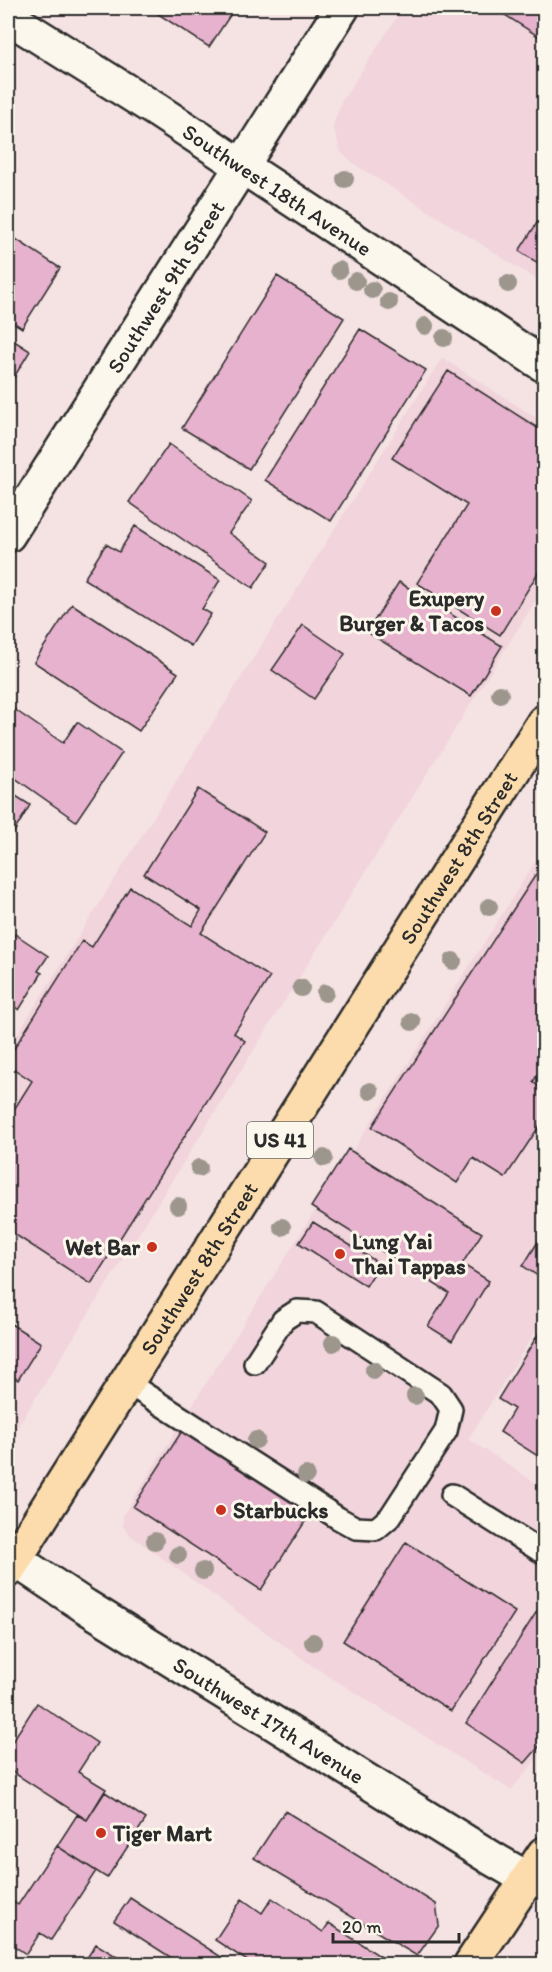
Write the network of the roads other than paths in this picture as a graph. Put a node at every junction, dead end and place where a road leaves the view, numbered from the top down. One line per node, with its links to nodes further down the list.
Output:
1 (342, 8): 3 (street, Southwest 9th Street)
2 (8, 17): 3 (street, Southwest 18th Avenue)
3 (240, 167): 4 (street, Southwest 18th Avenue); 5 (street, Southwest 9th Street)
4 (544, 365)
5 (8, 535)
6 (541, 736): 8 (main road, Southwest 8th Street / US 41)
7 (255, 1363): 8 (lane)
8 (126, 1382): 11 (main road, Southwest 8th Street / US 41)
9 (452, 1495): 10 (lane)
10 (544, 1553)
11 (9, 1559): 12 (street, Southwest 17th Avenue)
12 (538, 1871): 13 (street, Southwest 17th Avenue); 14 (main road)
13 (544, 1905)
14 (471, 1965)

